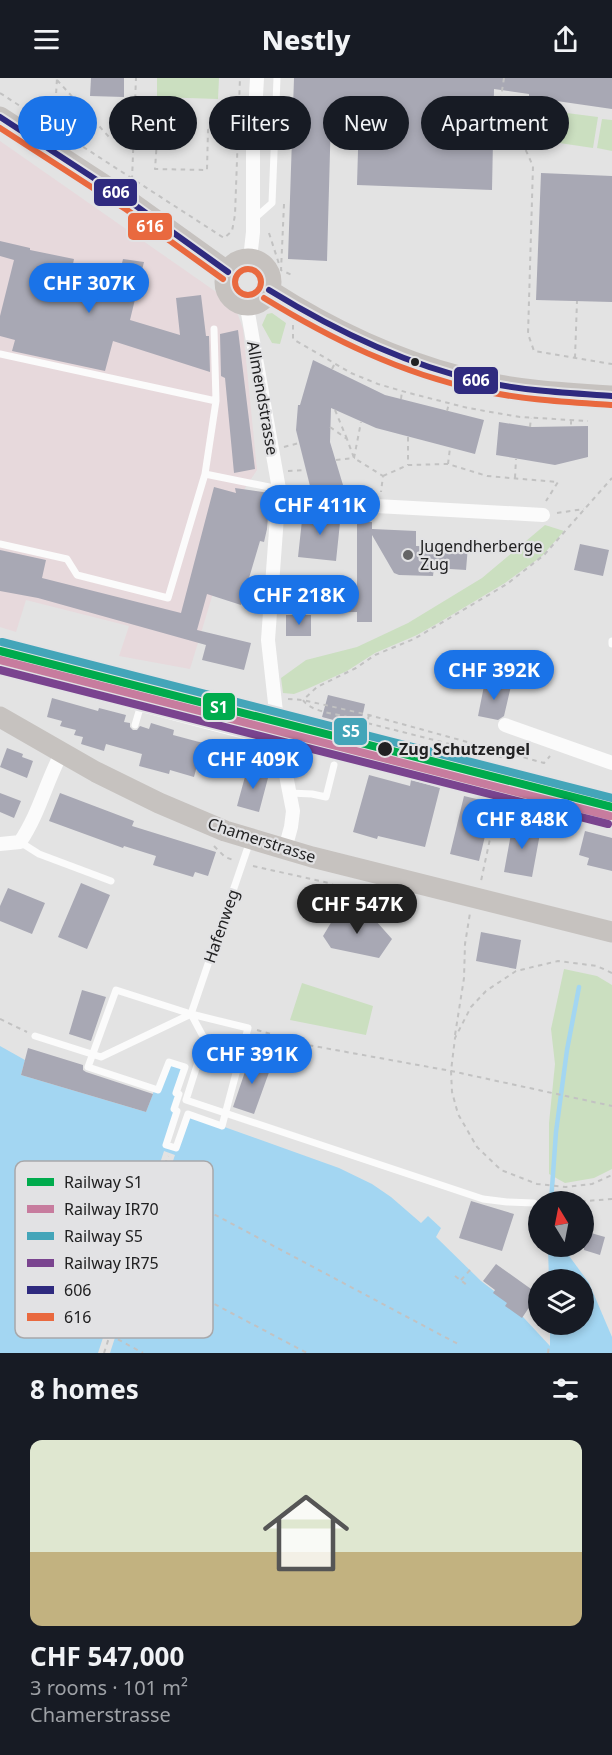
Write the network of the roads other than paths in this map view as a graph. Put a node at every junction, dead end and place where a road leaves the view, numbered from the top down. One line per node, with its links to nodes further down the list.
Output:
1 (257, 78): 4 (street)
2 (277, 78): 4 (lane)
3 (0, 117): 6 (main road)
4 (253, 219): 5 (street)
5 (250, 259): 6 (main road); 7 (main road)
6 (228, 272): 8 (main road)
7 (269, 290): 8 (main road); 11 (main road)
8 (248, 305): 14 (street, Allmendstrasse)
9 (214, 329): 12 (lane)
10 (0, 354): 12 (lane)
11 (612, 396)
12 (216, 401): 13 (lane)
13 (205, 474): 14 (lane); 16 (lane)
14 (279, 489): 15 (street); 22 (street, Allmendstrasse)
15 (540, 515)
16 (0, 544)
17 (49, 684): 18 (lane)
18 (140, 708): 20 (lane); 22 (lane)
19 (0, 717): 23 (main road, Chamerstrasse)
20 (135, 725)
21 (505, 725): 24 (street)
22 (279, 739): 26 (street, Allmendstrasse)
23 (62, 752): 27 (main road, Chamerstrasse); 28 (street)
24 (612, 763)
25 (334, 765): 26 (lane)
26 (290, 793): 30 (street, Allmendstrasse)
27 (251, 839): 30 (main road, Chamerstrasse); 33 (lane, Hafenweg)
28 (20, 842): 29 (street); 31 (lane)
29 (0, 844)
30 (285, 849): 32 (main road, Chamerstrasse)
31 (111, 881)
32 (612, 932)
33 (191, 1014): 35 (lane); 35 (lane); 36 (lane); 36 (lane)
34 (35, 1036): 35 (lane)
35 (93, 1054): 36 (lane)
36 (226, 1114): 37 (lane)
37 (528, 1203)

